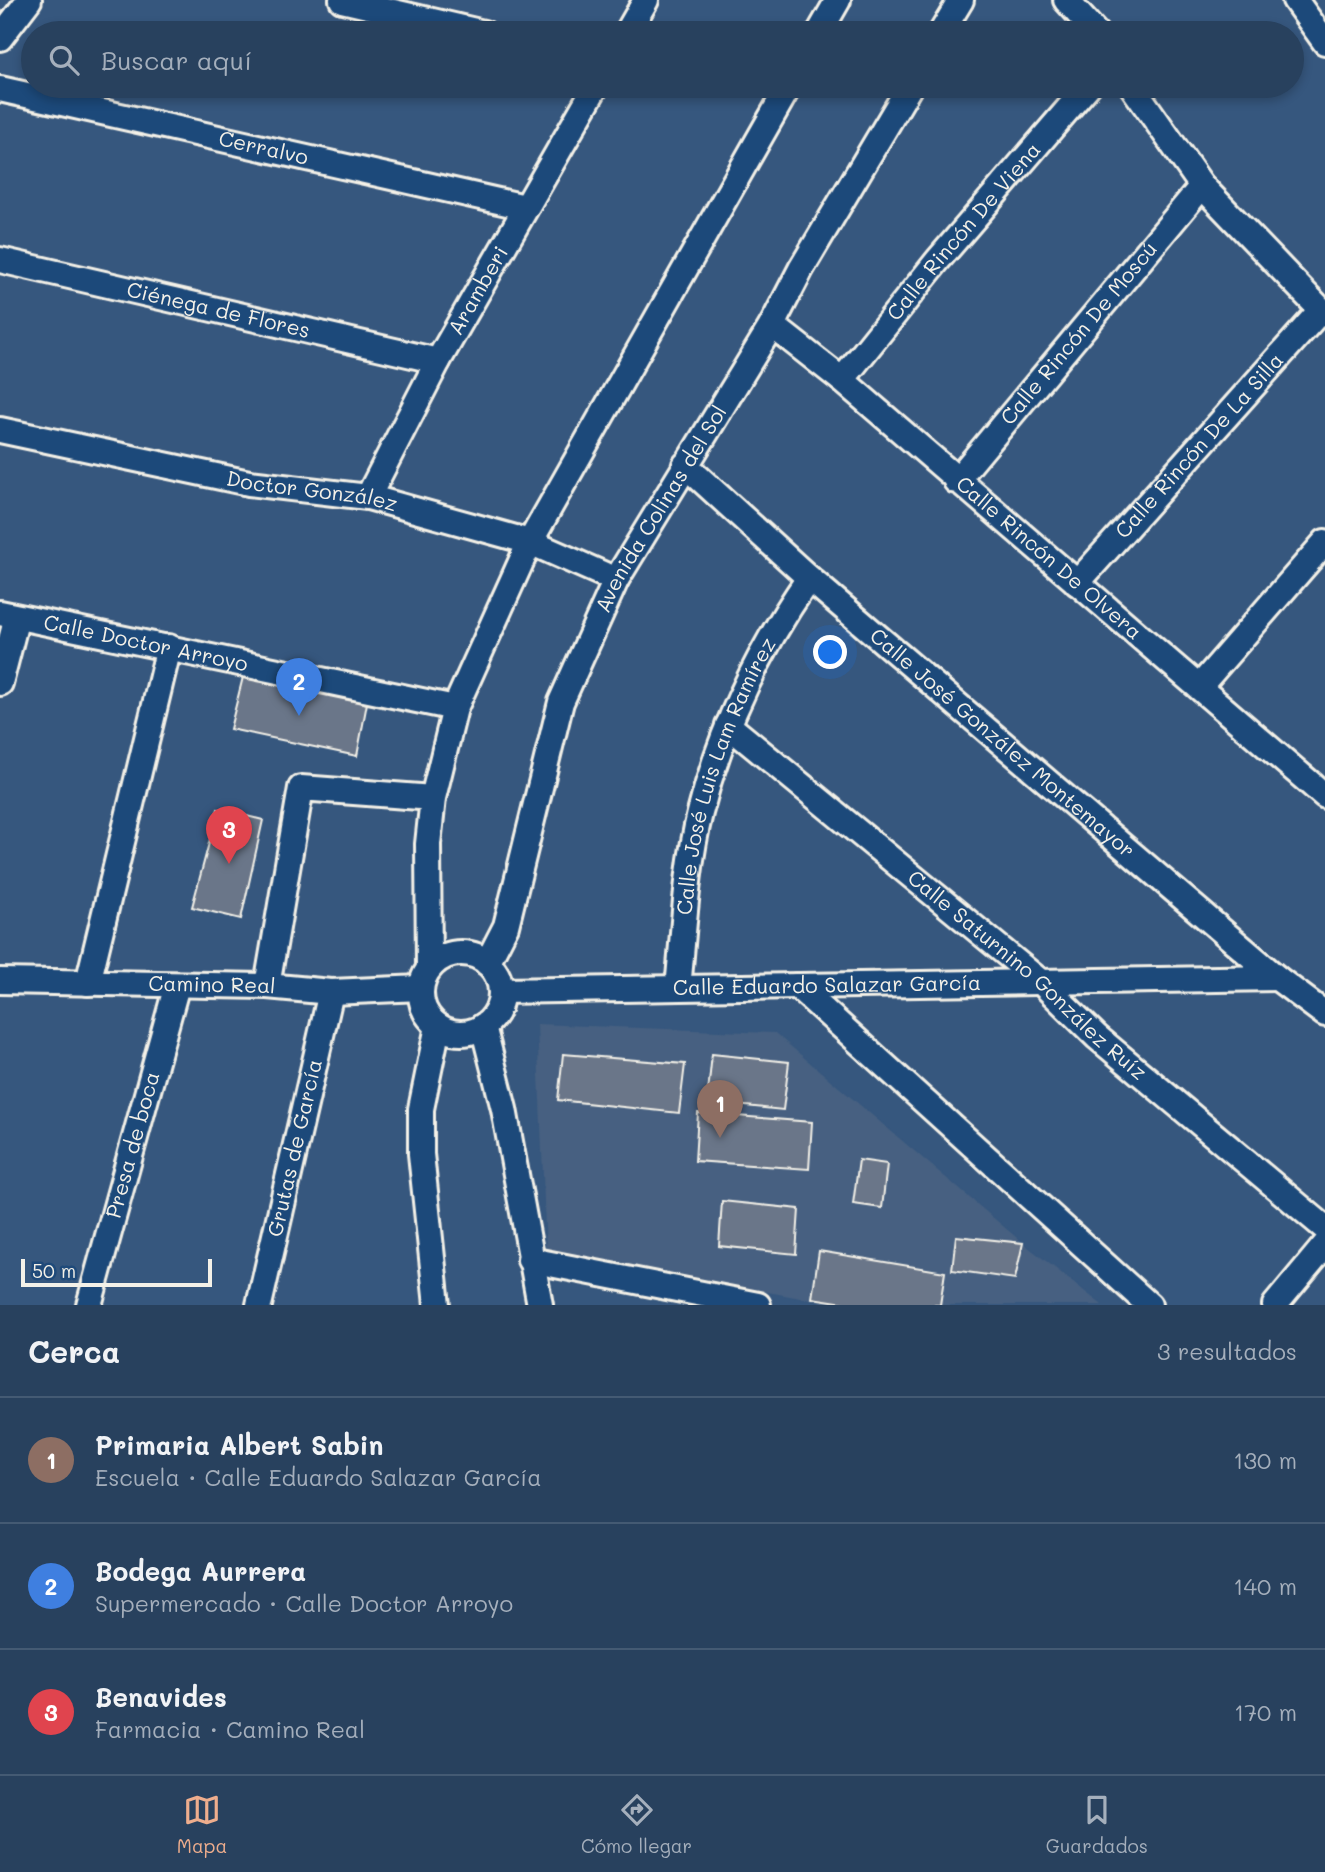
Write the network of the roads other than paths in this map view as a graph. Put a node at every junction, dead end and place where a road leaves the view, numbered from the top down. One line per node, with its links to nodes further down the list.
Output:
1 (29, 0): 13 (street)
2 (341, 0): 8 (street)
3 (646, 0): 9 (street)
4 (838, 0): 10 (street)
5 (961, 0): 11 (street)
6 (1294, 0): 14 (street)
7 (1075, 1): 12 (street)
8 (432, 21)
9 (634, 21)
10 (826, 21)
11 (948, 21)
12 (1088, 21)
13 (0, 38)
14 (1325, 42)
15 (0, 89): 16 (street, Cerralvo)
16 (21, 94)
17 (40, 98): 24 (street, Cerralvo)
18 (589, 98): 24 (street, Aramberi)
19 (782, 98): 34 (street)
20 (903, 98): 27 (street, Avenida Colinas del Sol)
21 (1078, 98): 29 (street, Calle Rincón De Viena)
22 (1140, 98): 23 (street)
23 (1202, 186): 26 (street); 32 (street, Calle Rincón De Moscú)
24 (525, 207): 28 (street, Aramberi)
25 (0, 260): 28 (street, Ciénega de Flores)
26 (1323, 312): 38 (street, Calle Rincón De La Silla)
27 (772, 325): 29 (street, Calle Rincón De Olvera); 31 (street, Avenida Colinas del Sol)
28 (438, 360): 33 (street, Aramberi)
29 (842, 380): 32 (street, Calle Rincón De Olvera)
30 (0, 430): 33 (street, Doctor González)
31 (685, 465): 36 (street, Calle José González Montemayor); 37 (street, Avenida Colinas del Sol)
32 (956, 481): 38 (street, Calle Rincón De Olvera)
33 (368, 497): 34 (street, Doctor González)
34 (530, 542): 37 (street, Doctor González); 43 (street)
35 (1325, 542): 42 (street)
36 (809, 578): 44 (street, Calle José Luis Lam Ramírez); 49 (street, Calle José González Montemayor)
37 (616, 580): 47 (street, Avenida Colinas del Sol)
38 (1077, 583): 42 (street, Calle Rincón De Olvera)
39 (8, 615): 40 (street, Calle Doctor Arroyo); 41 (street)
40 (169, 647): 43 (street, Calle Doctor Arroyo); 50 (street)
41 (0, 683)
42 (1200, 686): 45 (street, Calle Rincón De Olvera)
43 (455, 708): 46 (street)
44 (727, 725): 51 (street, Calle Saturnino González Ruíz); 56 (street, Calle José Luis Lam Ramírez)
45 (1323, 791)
46 (433, 798): 48 (street); 54 (street)
47 (487, 963): 48 (street); 57 (street)
48 (425, 978): 58 (street, Camino Real); 60 (street)
49 (1277, 978): 51 (street, Calle Eduardo Salazar García); 59 (street, Calle José González Montemayor)
50 (88, 982): 52 (street, Camino Real); 53 (street, Camino Real)
51 (1042, 983): 55 (street, Calle Eduardo Salazar García); 62 (street, Calle Saturnino González Ruíz)
52 (1, 984)
53 (177, 985): 54 (street, Camino Real); 66 (street, Presa de boca)
54 (267, 986): 58 (street, Camino Real)
55 (797, 986): 56 (street, Calle Eduardo Salazar García); 71 (street)
56 (678, 988): 57 (street, Calle Eduardo Salazar García)
57 (501, 991): 61 (street)
58 (331, 992): 67 (street, Grutas de García)
59 (1325, 1014)
60 (438, 1026): 61 (street); 68 (street)
61 (483, 1026): 64 (street)
62 (1325, 1228)
63 (1325, 1245): 72 (street)
64 (530, 1260): 65 (street); 69 (street)
65 (696, 1300): 70 (street)
66 (89, 1305)
67 (259, 1305)
68 (437, 1305)
69 (540, 1305)
70 (758, 1305)
71 (1149, 1305)
72 (1275, 1305)

